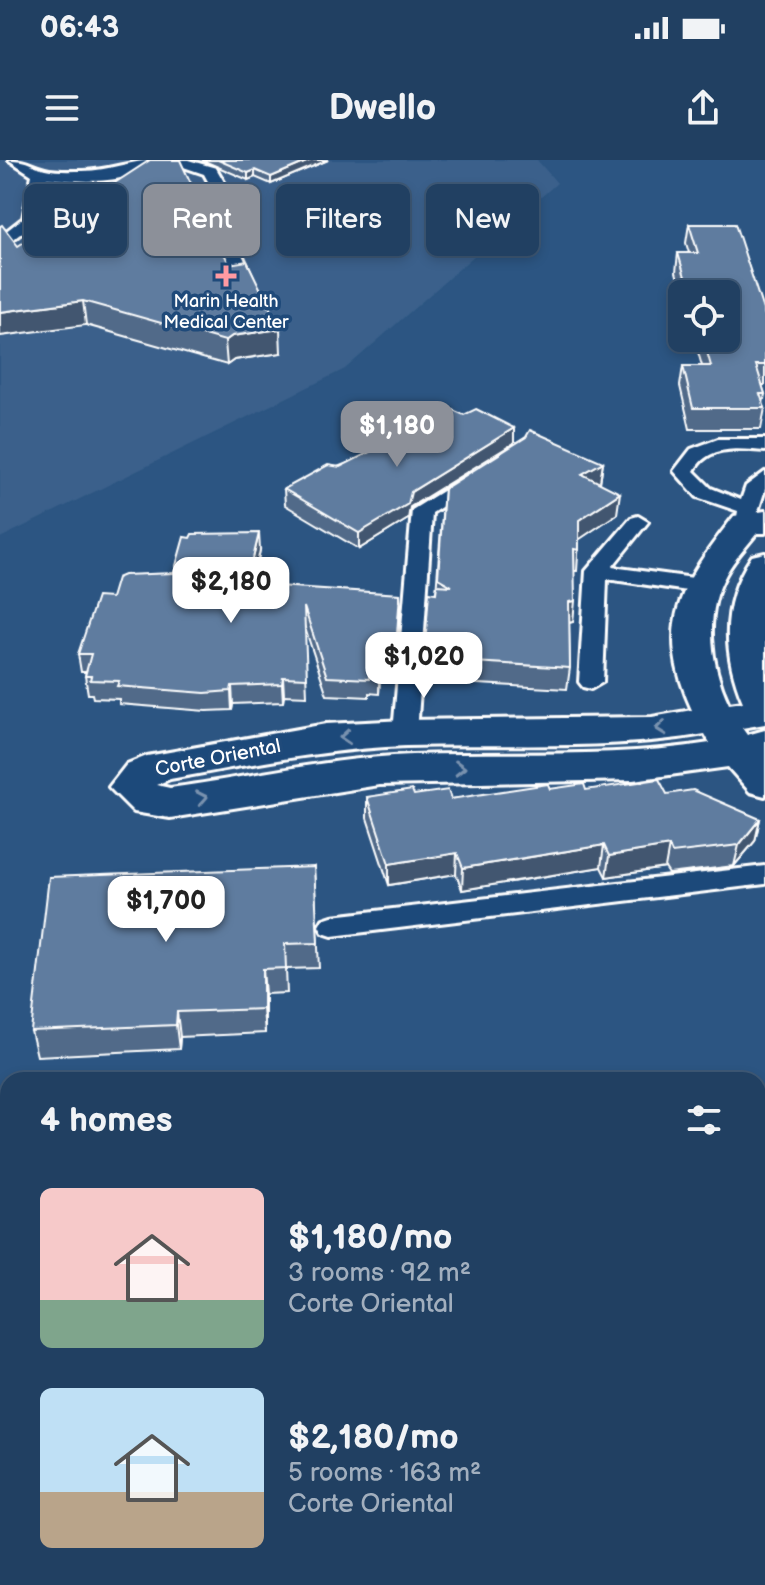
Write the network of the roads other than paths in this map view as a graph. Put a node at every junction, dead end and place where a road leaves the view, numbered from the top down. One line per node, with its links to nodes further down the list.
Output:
1 (17, 160): 4 (lane)
2 (149, 160): 4 (lane)
3 (171, 160): 6 (lane)
4 (40, 173): 5 (lane)
5 (0, 244)
6 (243, 277)
7 (765, 445): 10 (lane)
8 (489, 468): 17 (lane)
9 (765, 478): 10 (lane)
10 (754, 518): 14 (street)
11 (638, 522): 13 (lane)
12 (765, 564): 16 (street)
13 (597, 571): 14 (lane); 15 (lane)
14 (701, 586): 18 (street)
15 (591, 682)
16 (765, 708): 18 (street, Corte Oriental)
17 (405, 733): 18 (street, Corte Oriental, one-way to 17); 18 (street, Corte Oriental, one-way to 18)
18 (746, 750)
19 (765, 875): 20 (lane)
20 (332, 926)

